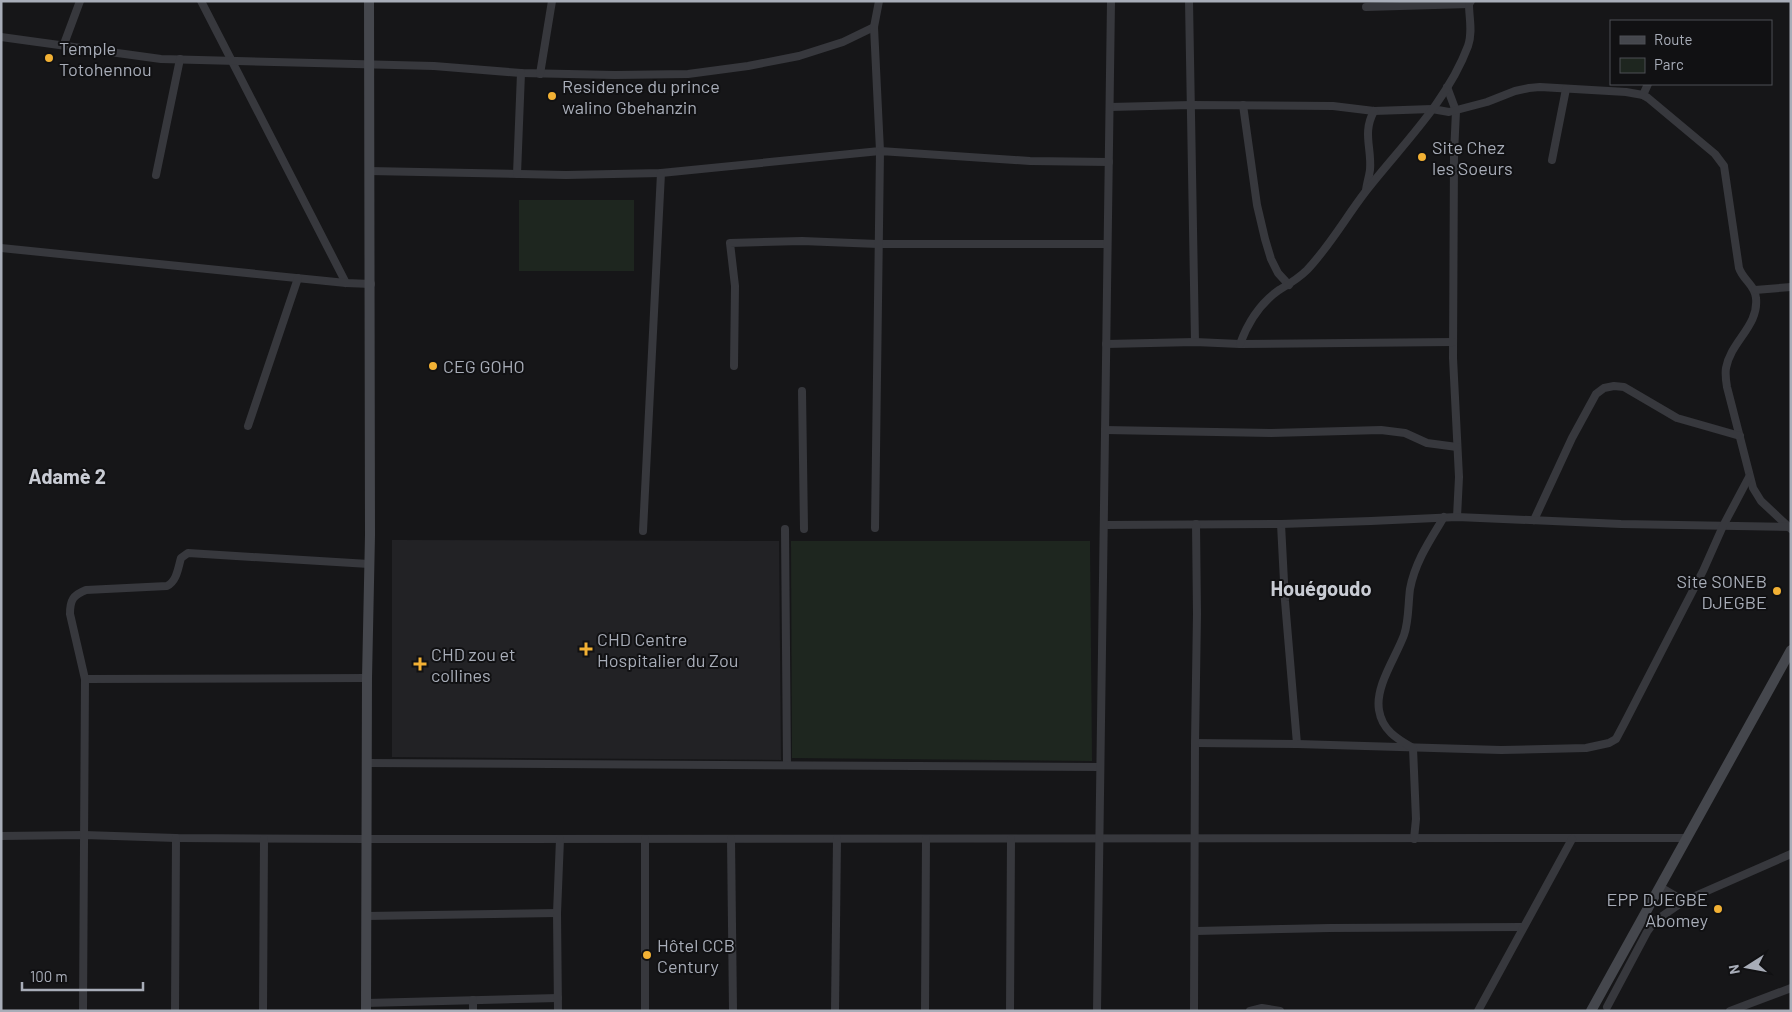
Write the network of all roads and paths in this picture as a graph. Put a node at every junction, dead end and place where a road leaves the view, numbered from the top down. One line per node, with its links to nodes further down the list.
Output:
1 (80, 1): 12 (street)
2 (201, 1): 14 (street)
3 (370, 1): 15 (street)
4 (552, 1): 17 (street)
5 (879, 1): 10 (street)
6 (1111, 1): 24 (street)
7 (1189, 1): 22 (street)
8 (1470, 3): 9 (street); 19 (street)
9 (1366, 7)
10 (874, 27): 17 (street); 28 (street)
11 (1, 37): 12 (street)
12 (64, 44): 13 (street)
13 (180, 59): 14 (street); 34 (street)
14 (232, 60): 15 (street); 40 (street)
15 (369, 65): 16 (street); 31 (street)
16 (521, 73): 17 (street); 33 (street)
17 (540, 74)
18 (1648, 85): 21 (street)
19 (1447, 86): 25 (street); 27 (street)
20 (1566, 89): 21 (street); 27 (street); 29 (street)
21 (1643, 95): 44 (street)
22 (1191, 105): 23 (street); 24 (street); 45 (street)
23 (1243, 105): 26 (street); 42 (street)
24 (1110, 107): 30 (street)
25 (1432, 109): 26 (street); 27 (street); 35 (street)
26 (1374, 111): 35 (street)
27 (1456, 111): 46 (street)
28 (880, 151): 30 (street); 32 (street); 36 (street)
29 (1552, 160)
30 (1109, 162): 37 (street)
31 (369, 170): 33 (street); 41 (street)
32 (660, 173): 33 (street); 67 (street)
33 (517, 174)
34 (156, 175)
35 (1366, 191): 42 (street)
36 (878, 244): 37 (street); 49 (street); 63 (street)
37 (1107, 244): 47 (street)
38 (1, 248): 39 (street)
39 (298, 278): 40 (street); 51 (street)
40 (346, 283): 41 (street)
41 (371, 284): 68 (street)
42 (1289, 285): 48 (street)
43 (1791, 287): 44 (street)
44 (1755, 290): 53 (street)
45 (1195, 342): 47 (street); 48 (street)
46 (1453, 342): 48 (street); 54 (street)
47 (1106, 344): 52 (street)
48 (1240, 344)
49 (734, 366)
50 (802, 391): 66 (street)
51 (248, 426)
52 (1105, 430): 54 (street); 61 (street)
53 (1740, 436): 55 (street); 58 (street)
54 (1458, 447): 56 (street)
55 (1749, 477): 62 (street); 64 (street)
56 (1457, 516): 57 (street); 58 (street)
57 (1444, 517): 60 (street); 74 (street)
58 (1534, 520): 62 (street)
59 (1196, 524): 60 (street); 61 (street); 72 (street)
60 (1281, 524): 73 (street)
61 (1104, 525): 77 (street)
62 (1723, 526): 64 (street); 74 (street)
63 (875, 528)
64 (1790, 528)
65 (785, 529): 76 (street)
66 (804, 529)
67 (643, 531)
68 (370, 564): 70 (street); 71 (street)
69 (1791, 650): 81 (street)
70 (367, 678): 71 (street); 75 (street)
71 (85, 679): 78 (street)
72 (1195, 743): 73 (street); 91 (street)
73 (1297, 744): 74 (street)
74 (1413, 748): 92 (street)
75 (367, 764): 76 (street); 83 (street)
76 (787, 765): 77 (street)
77 (1100, 767): 90 (street)
78 (84, 835): 79 (street); 80 (street); 107 (street)
79 (1, 836)
80 (176, 838): 82 (street); 108 (street)
81 (1687, 838): 93 (street); 95 (street)
82 (264, 839): 83 (street); 109 (street)
83 (366, 839): 84 (street); 98 (street)
84 (560, 839): 85 (street); 97 (street)
85 (645, 839): 86 (street); 112 (street)
86 (730, 839): 87 (street); 113 (street)
87 (837, 839): 88 (street); 114 (street)
88 (926, 839): 89 (street); 115 (street)
89 (1011, 839): 90 (street); 116 (street)
90 (1099, 839): 91 (street); 117 (street)
91 (1195, 839): 92 (street); 100 (street)
92 (1414, 839): 93 (street)
93 (1572, 839): 99 (street)
94 (1791, 854): 96 (street)
95 (1660, 886): 96 (street); 104 (street)
96 (1684, 901): 106 (street)
97 (557, 913): 98 (street); 102 (street)
98 (366, 916): 105 (street)
99 (1522, 927): 100 (street); 121 (street)
100 (1196, 931): 118 (street)
101 (1791, 988): 123 (street)
102 (558, 998): 103 (street); 111 (street)
103 (473, 1000): 105 (street); 110 (street)
104 (1596, 1000): 106 (street); 122 (street)
105 (366, 1007)
106 (1611, 1009)
107 (83, 1011)
108 (175, 1011)
109 (263, 1011)
110 (473, 1011)
111 (558, 1011)
112 (645, 1011)
113 (733, 1011)
114 (836, 1011)
115 (925, 1011)
116 (1010, 1011)
117 (1097, 1011)
118 (1194, 1011)
119 (1250, 1011): 120 (street)
120 (1280, 1011)
121 (1478, 1011)
122 (1591, 1011)
123 (1730, 1011)

